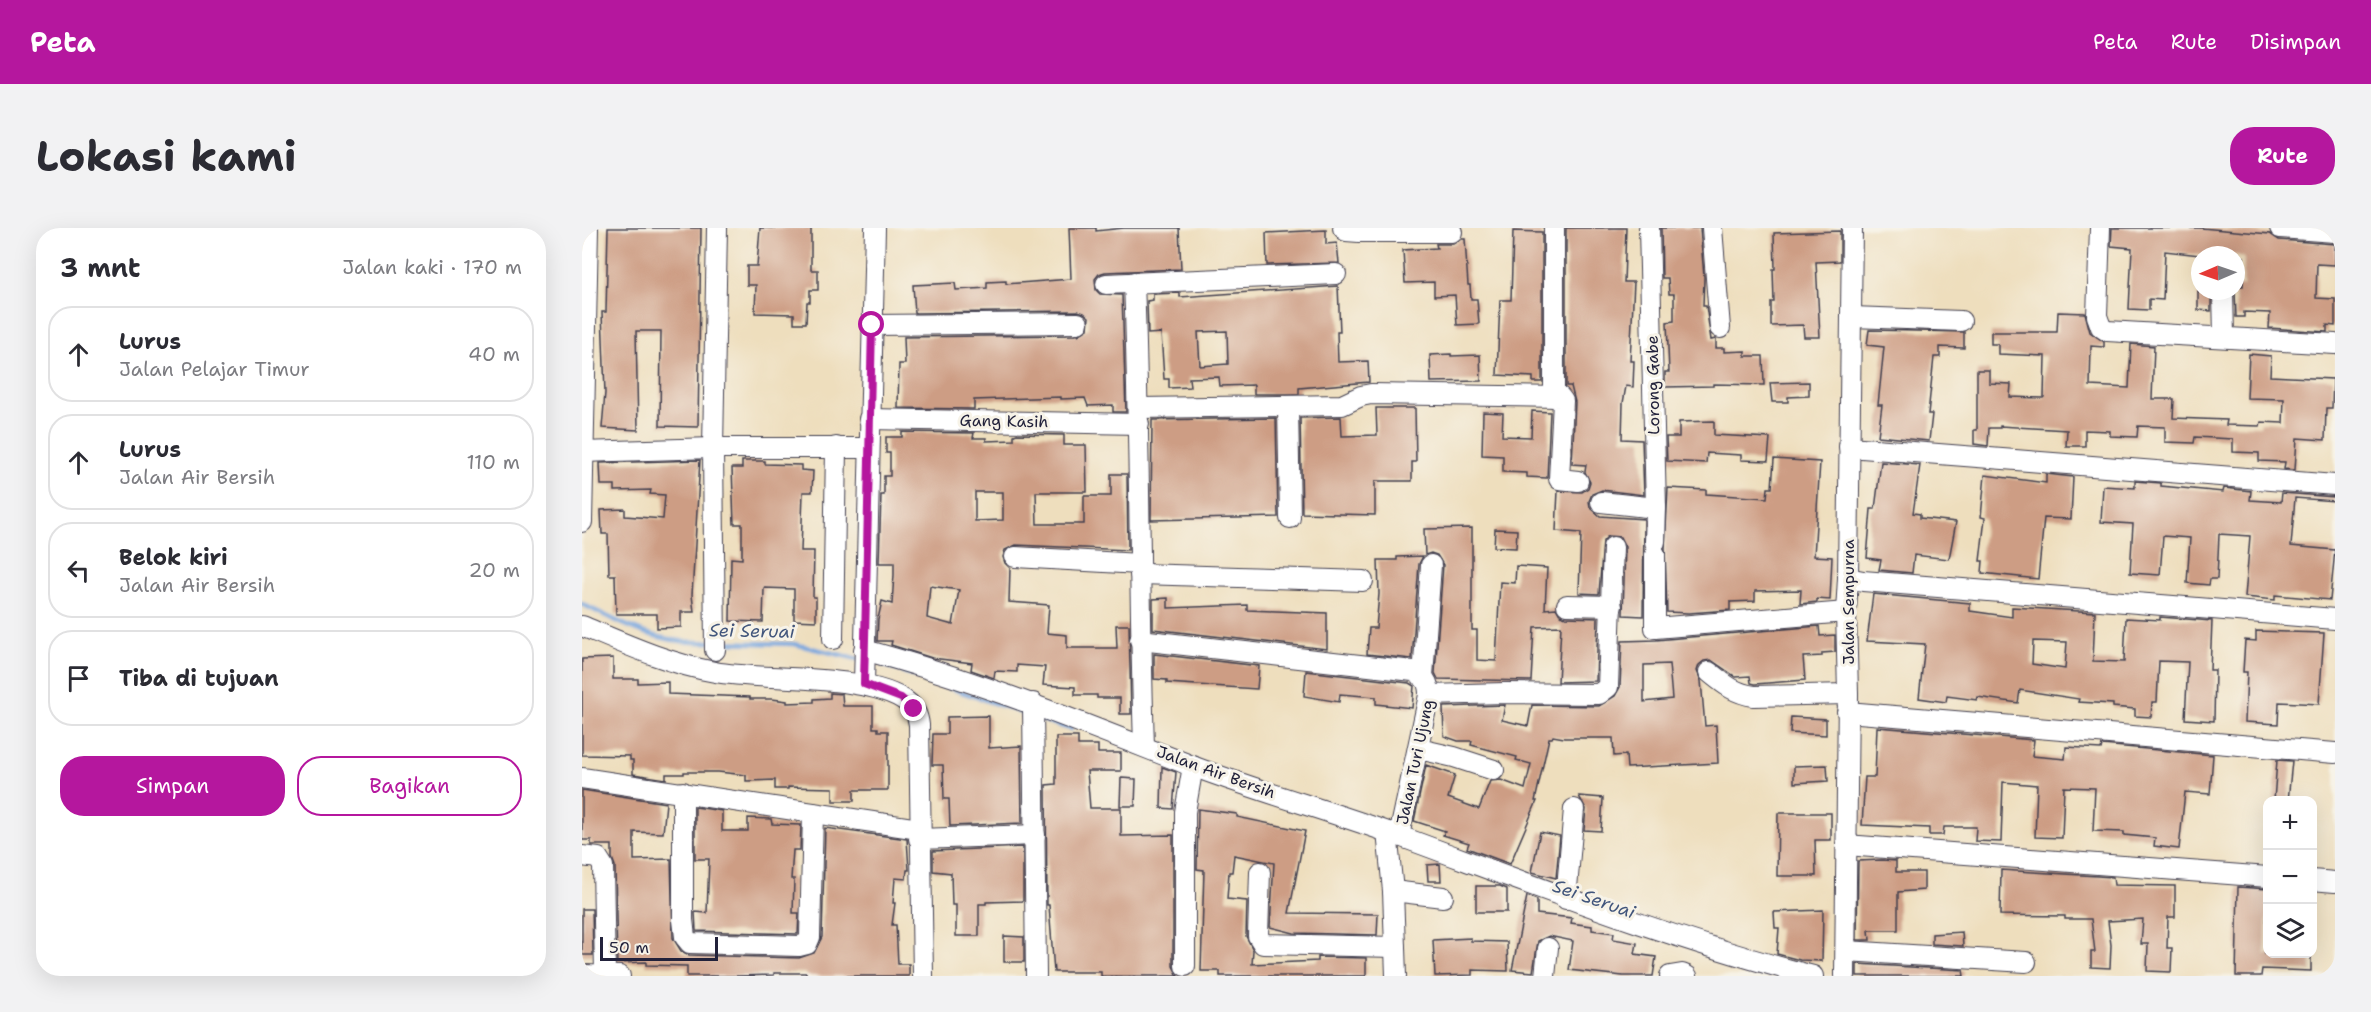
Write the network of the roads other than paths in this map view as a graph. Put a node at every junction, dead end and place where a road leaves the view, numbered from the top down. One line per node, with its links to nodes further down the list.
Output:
1 (588, 228): 32 (street)
2 (717, 228): 30 (street)
3 (875, 228): 20 (street)
4 (1343, 228): 11 (street)
5 (1554, 228): 24 (street)
6 (1649, 228): 36 (street, Lorong Gabe)
7 (1712, 228): 21 (street)
8 (1852, 228): 17 (street, Jalan Sempurna)
9 (2100, 228): 22 (street)
10 (2280, 228): 12 (street)
11 (1452, 232)
12 (2335, 232)
13 (1336, 274): 14 (street)
14 (1134, 282): 15 (street); 26 (street)
15 (1106, 284)
16 (2223, 300): 22 (street)
17 (1852, 317): 18 (street); 29 (street, Jalan Sempurna)
18 (1960, 321)
19 (1078, 322): 20 (street)
20 (872, 325): 27 (street)
21 (1720, 328)
22 (2224, 337): 23 (street)
23 (2335, 344)
24 (1554, 397): 25 (street, Gang Kasih); 33 (street)
25 (1288, 406): 26 (street, Gang Kasih); 37 (street)
26 (1139, 416): 27 (street, Gang Kasih); 42 (street)
27 (869, 419): 31 (street)
28 (836, 447): 30 (street); 31 (street); 50 (street)
29 (1849, 447): 34 (street); 43 (street, Jalan Sempurna)
30 (714, 448): 32 (street); 52 (street)
31 (869, 448): 53 (street)
32 (583, 452): 38 (street)
33 (1578, 481)
34 (2335, 485)
35 (1601, 502): 36 (street)
36 (1656, 508): 47 (street, Lorong Gabe)
37 (1290, 518)
38 (582, 522)
39 (1613, 547): 46 (street)
40 (1015, 557): 42 (street)
41 (1431, 565): 55 (street, Jalan Turi Ujung)
42 (1140, 569): 44 (street); 51 (street)
43 (1848, 578): 47 (street, Jalan Sempurna); 48 (street)
44 (1363, 581)
45 (1567, 605): 46 (street)
46 (1612, 606): 55 (street)
47 (1846, 612): 57 (street, Jalan Sempurna)
48 (2335, 619)
49 (582, 626): 53 (street)
50 (833, 639)
51 (1140, 640): 55 (street); 58 (street)
52 (715, 644)
53 (864, 664): 56 (street, Jalan Air Bersih); 67 (street)
54 (1709, 672): 57 (street)
55 (1427, 687): 59 (street, Jalan Turi Ujung)
56 (1033, 703): 58 (street, Jalan Air Bersih); 69 (street)
57 (1847, 703): 60 (street); 70 (street, Jalan Sempurna)
58 (1144, 746): 62 (street, Jalan Air Bersih)
59 (1419, 749): 61 (street); 68 (street, Jalan Turi Ujung)
60 (2335, 753)
61 (1494, 770)
62 (1191, 771): 68 (street, Jalan Air Bersih); 83 (street)
63 (582, 778): 64 (street)
64 (683, 792): 66 (street); 66 (street)
65 (1574, 809): 78 (street)
66 (813, 813): 67 (street)
67 (919, 834): 69 (street); 87 (street)
68 (1393, 834): 76 (street, Jalan Turi Ujung); 78 (street, Jalan Air Bersih)
69 (1035, 835): 88 (street)
70 (1846, 845): 73 (street); 81 (street, Jalan Sempurna)
71 (582, 856): 85 (street)
72 (1260, 872): 79 (street)
73 (2263, 877)
74 (2317, 880): 75 (street)
75 (2335, 882)
76 (1393, 891): 77 (street); 79 (street, Jalan Turi Ujung)
77 (1443, 897)
78 (1566, 899): 93 (street, Jalan Air Bersih)
79 (1395, 947): 89 (street, Jalan Turi Ujung)
80 (1548, 948): 90 (street)
81 (1846, 951): 82 (street); 94 (street, Jalan Sempurna)
82 (2026, 962)
83 (1185, 966)
84 (582, 975): 85 (street)
85 (605, 975): 86 (street)
86 (620, 976)
87 (923, 976)
88 (1036, 976)
89 (1396, 976)
90 (1545, 976)
91 (1670, 976): 92 (street)
92 (1687, 976)
93 (1813, 976)
94 (1845, 976)

